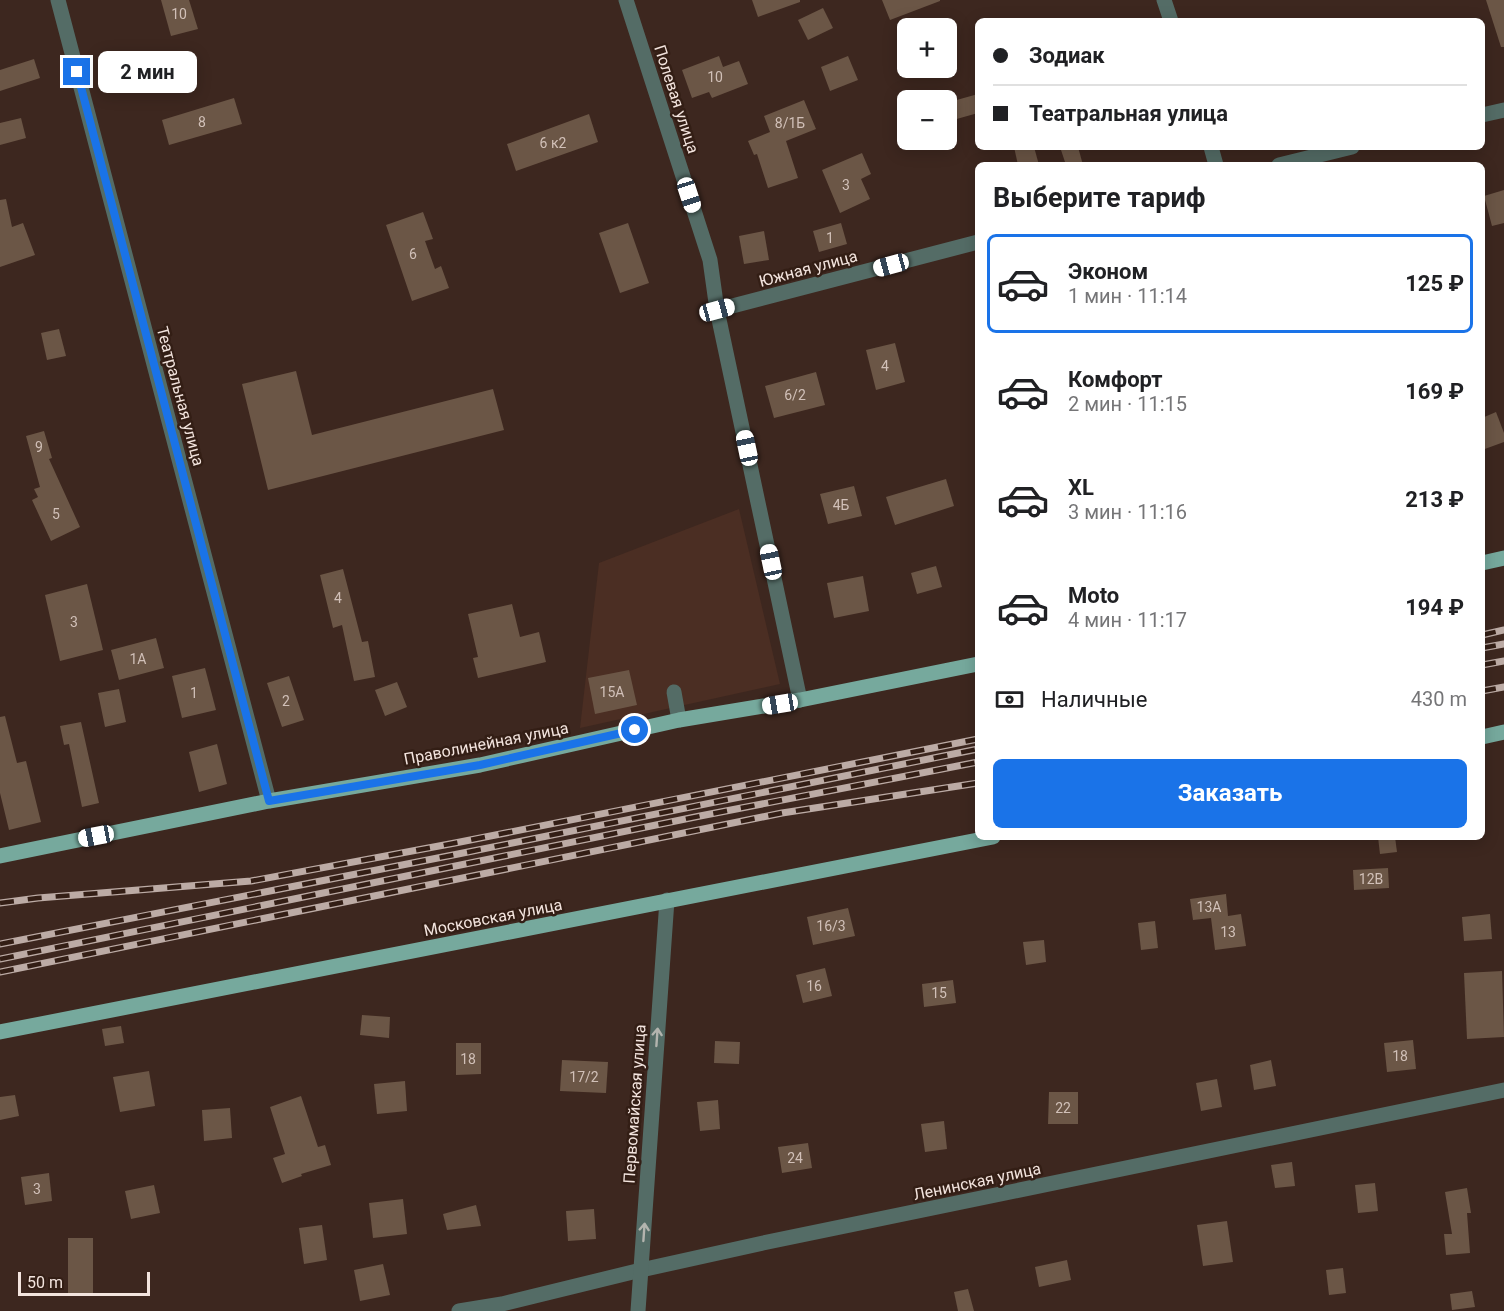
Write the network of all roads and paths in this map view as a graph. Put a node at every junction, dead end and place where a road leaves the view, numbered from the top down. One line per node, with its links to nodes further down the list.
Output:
1 (58, 0): 19 (street, Театральная улица)
2 (626, 0): 10 (street, Полевая улица)
3 (1164, 0): 4 (street)
4 (1169, 18)
5 (1504, 110): 6 (street)
6 (1485, 114)
7 (1340, 150): 8 (street)
8 (1291, 162)
9 (975, 243): 10 (street, Южная улица)
10 (717, 310): 15 (street, Полевая улица)
11 (1504, 558): 12 (main road)
12 (1485, 562)
13 (975, 665): 15 (main road, Праволинейная улица)
14 (674, 692): 16 (street)
15 (801, 700): 16 (main road, Праволинейная улица)
16 (679, 720): 19 (main road, Праволинейная улица)
17 (1504, 732): 18 (main road)
18 (1485, 735)
19 (269, 801): 21 (main road, Праволинейная улица)
20 (977, 840): 22 (main road, Московская улица)
21 (0, 856)
22 (667, 900): 23 (main road, Московская улица); 25 (street, Первомайская улица, one-way to 22)
23 (0, 1032)
24 (1504, 1090): 25 (street, Ленинская улица)
25 (641, 1270): 26 (street, Ленинская улица); 27 (street, Первомайская улица)
26 (459, 1311)
27 (638, 1311)

